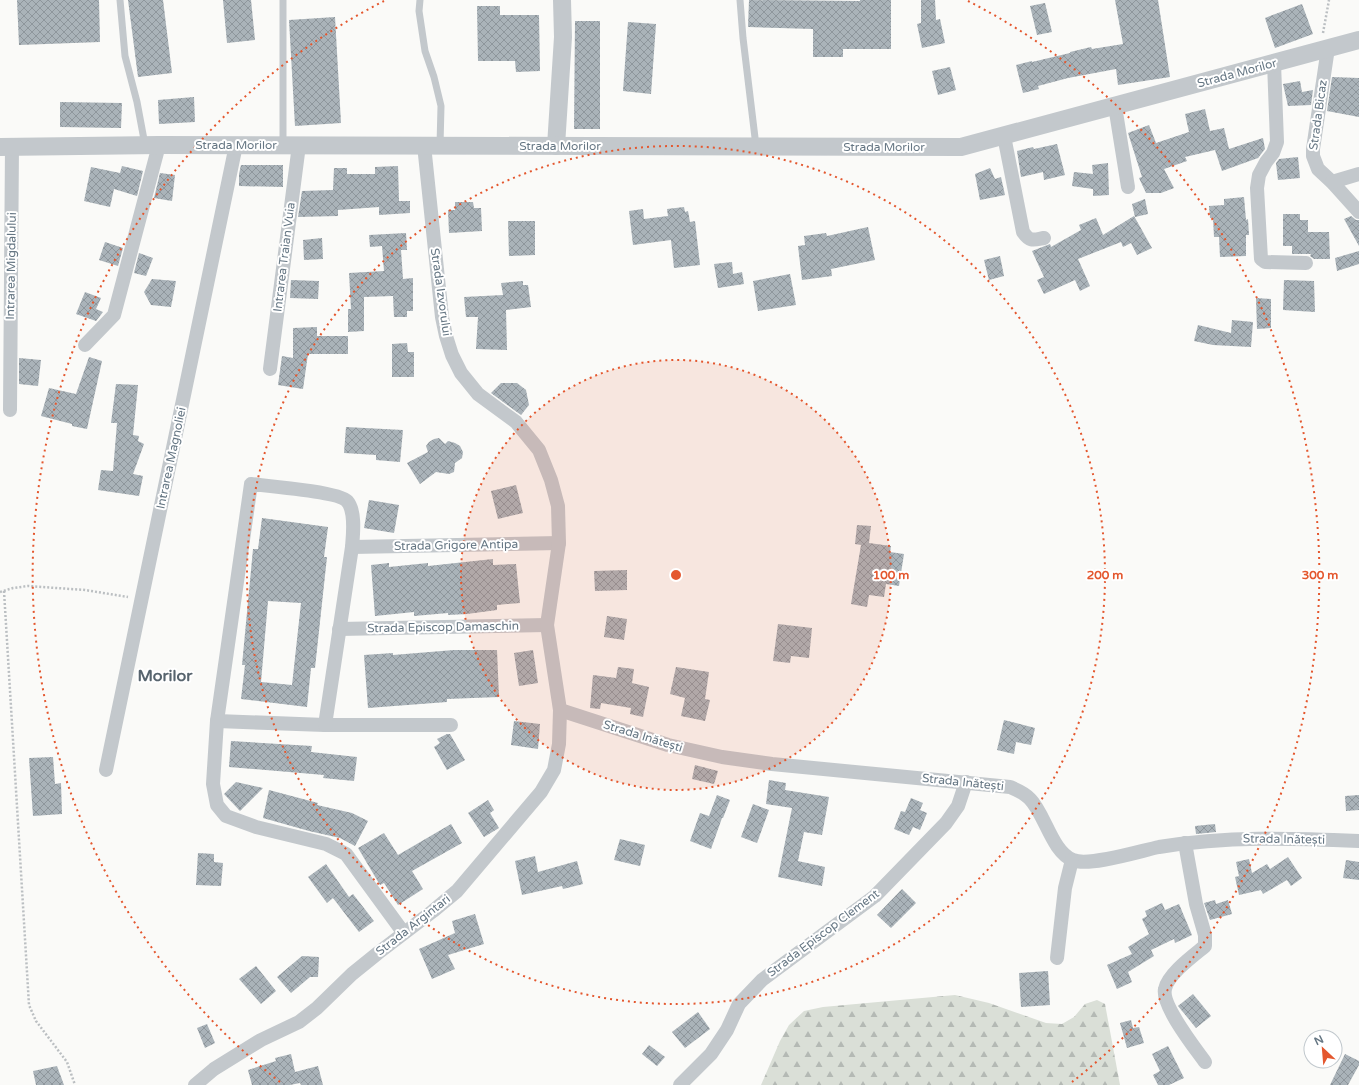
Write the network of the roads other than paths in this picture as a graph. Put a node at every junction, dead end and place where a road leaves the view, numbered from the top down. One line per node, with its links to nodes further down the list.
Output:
1 (120, 0): 11 (lane)
2 (283, 0): 13 (lane)
3 (420, 0): 14 (lane)
4 (562, 0): 16 (street)
5 (740, 0): 17 (lane)
6 (1359, 40): 7 (street, Strada Morilor)
7 (1324, 49): 8 (street, Strada Morilor); 19 (street, Strada Bicaz)
8 (1274, 63): 9 (street, Strada Morilor); 23 (street)
9 (1115, 106): 10 (street, Strada Morilor); 20 (street)
10 (1004, 136): 17 (street, Strada Morilor); 22 (street)
11 (152, 145): 12 (street, Strada Morilor); 15 (street, Strada Morilor); 24 (street)
12 (236, 145): 13 (street, Strada Morilor); 35 (street, Intrarea Magnoliei)
13 (291, 145): 14 (street, Strada Morilor); 25 (street, Intrarea Traian Vuia)
14 (432, 145): 16 (street, Strada Morilor); 27 (street, Strada Izvorului)
15 (6, 146): 26 (street, Intrarea Migdalului)
16 (556, 146): 17 (street, Strada Morilor)
17 (756, 146)
18 (1359, 174): 19 (street)
19 (1332, 182): 21 (street, Strada Bicaz)
20 (1128, 187)
21 (1359, 212)
22 (1044, 238)
23 (1306, 263)
24 (86, 345)
25 (270, 369)
26 (10, 410)
27 (559, 543): 28 (street, Strada Grigore Antipa); 29 (street, Strada Izvorului)
28 (352, 547): 30 (street); 32 (street)
29 (547, 625): 30 (street, Strada Episcop Damaschin); 31 (street, Strada Izvorului)
30 (339, 629): 33 (street)
31 (560, 710): 36 (street, Strada Inătești); 40 (street, Strada Argintari)
32 (216, 720): 33 (street); 40 (street)
33 (325, 725): 34 (street)
34 (451, 725)
35 (106, 770)
36 (966, 782): 39 (street, Strada Inătești); 44 (street, Strada Episcop Clement)
37 (1359, 841): 38 (street, Strada Inătești)
38 (1185, 843): 39 (street, Strada Inătești); 42 (street)
39 (1072, 860): 41 (street)
40 (403, 932): 43 (street, Strada Argintari)
41 (1057, 958)
42 (1205, 1062)
43 (195, 1085)
44 (680, 1085)

